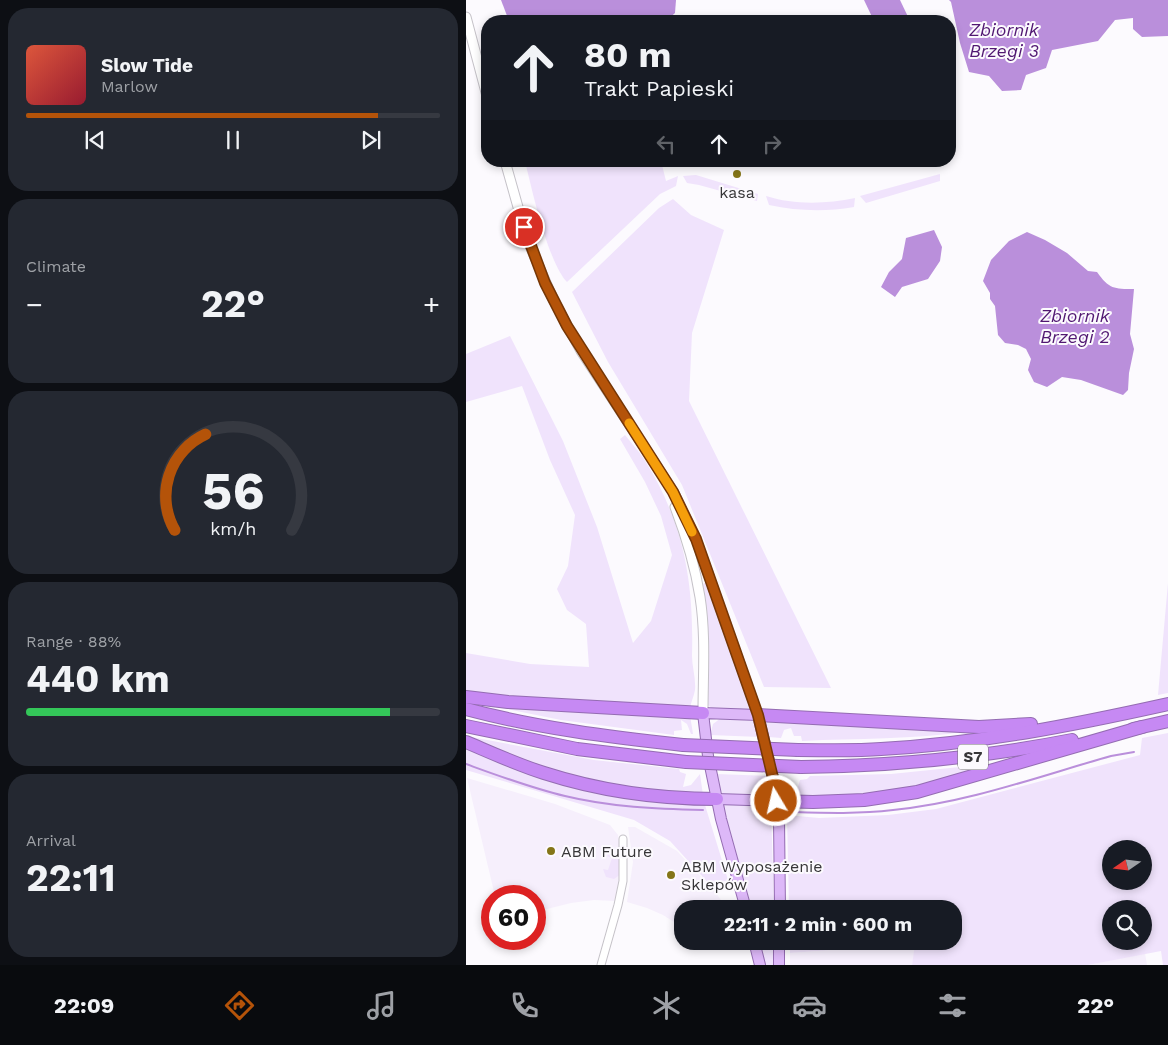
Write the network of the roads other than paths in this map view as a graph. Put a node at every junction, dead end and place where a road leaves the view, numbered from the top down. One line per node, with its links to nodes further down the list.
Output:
1 (466, 16): 2 (street)
2 (481, 73)
3 (507, 167): 4 (street)
4 (662, 477): 8 (street); 9 (street)
5 (466, 698): 8 (highway)
6 (1168, 704): 10 (highway, S7)
7 (466, 709): 10 (highway, S7, bridge)
8 (703, 713): 9 (main road); 15 (main road)
9 (758, 715): 10 (highway); 16 (main road)
10 (1098, 718)
11 (1168, 721): 13 (highway, S7)
12 (466, 726): 13 (highway, S7, bridge)
13 (1142, 727): 16 (highway)
14 (466, 742): 15 (highway)
15 (717, 799): 16 (main road); 18 (main road)
16 (776, 801): 19 (main road)
17 (623, 839): 22 (street)
18 (744, 900)
19 (780, 900)
20 (756, 950): 23 (main road)
21 (779, 950): 24 (main road)
22 (601, 965)
23 (760, 965)
24 (779, 965)

